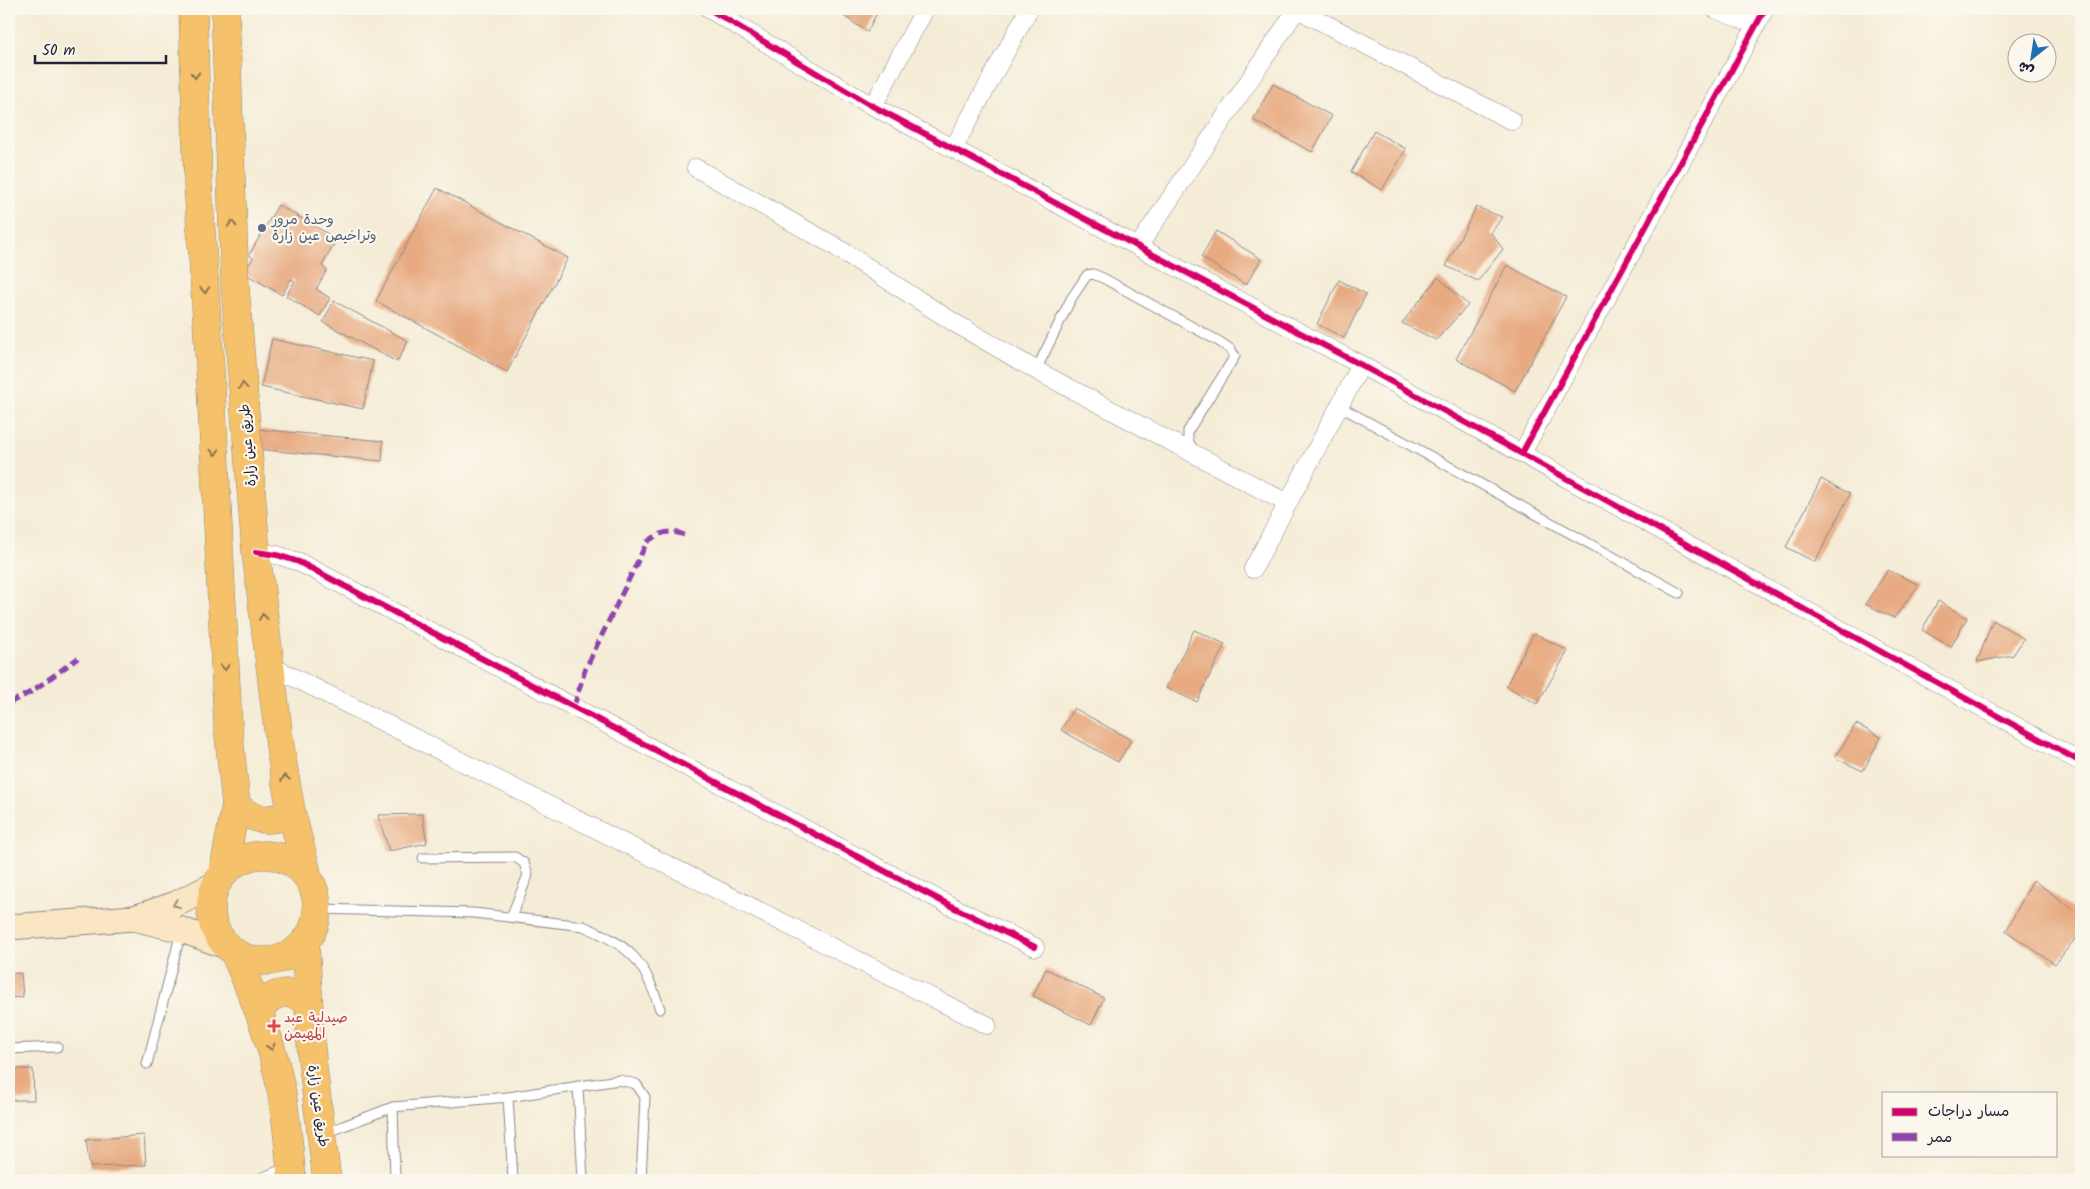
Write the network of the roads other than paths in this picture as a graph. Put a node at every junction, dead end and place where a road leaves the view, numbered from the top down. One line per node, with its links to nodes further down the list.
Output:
1 (193, 9): 26 (main road, one-way to 26)
2 (225, 9): 21 (main road, طريق عين زارة, one-way to 2)
3 (709, 9): 10 (street)
4 (926, 9): 10 (street)
5 (1029, 9): 12 (street)
6 (1297, 9): 11 (street); 14 (street)
7 (1714, 9): 9 (street)
8 (1765, 9): 9 (street)
9 (1756, 25): 18 (street)
10 (873, 106): 12 (street)
11 (1512, 121)
12 (953, 149): 14 (street)
13 (696, 168): 16 (street)
14 (1138, 247): 15 (street)
15 (1361, 365): 17 (street); 18 (street)
16 (1034, 369): 19 (street); 19 (lane)
17 (1339, 406): 20 (street); 23 (lane)
18 (1522, 453): 25 (street)
19 (1196, 455): 20 (street)
20 (1287, 503): 22 (street)
21 (256, 552): 24 (main road, طريق عين زارة, one-way to 21); 37 (street)
22 (1253, 569)
23 (1679, 593)
24 (269, 665): 27 (main road, طريق عين زارة, one-way to 24); 42 (street)
25 (2081, 762)
26 (236, 805): 27 (main road); 30 (main road)
27 (291, 811): 29 (main road, طريق عين زارة)
28 (423, 858): 32 (lane)
29 (308, 877): 30 (main road); 31 (main road)
30 (219, 879): 33 (main road, one-way to 33); 38 (main road)
31 (318, 909): 32 (lane); 36 (main road)
32 (511, 916): 40 (lane)
33 (134, 918): 34 (main road); 35 (main road)
34 (9, 927)
35 (182, 930): 38 (main road); 45 (lane)
36 (305, 941): 38 (main road); 39 (main road, طريق عين زارة)
37 (1035, 946)
38 (231, 950): 41 (main road)
39 (308, 1002): 41 (main road); 49 (main road, طريق عين زارة)
40 (660, 1009)
41 (259, 1010): 50 (main road, one-way to 50)
42 (987, 1025)
43 (57, 1047): 44 (lane)
44 (9, 1048)
45 (147, 1064)
46 (578, 1086): 47 (lane); 55 (lane); 56 (lane)
47 (508, 1098): 48 (lane); 54 (lane)
48 (393, 1107): 49 (lane); 53 (lane)
49 (322, 1134): 52 (main road, طريق عين زارة)
50 (291, 1173): 51 (lane)
51 (256, 1180)
52 (327, 1180)
53 (395, 1180)
54 (513, 1180)
55 (583, 1180)
56 (641, 1180)

